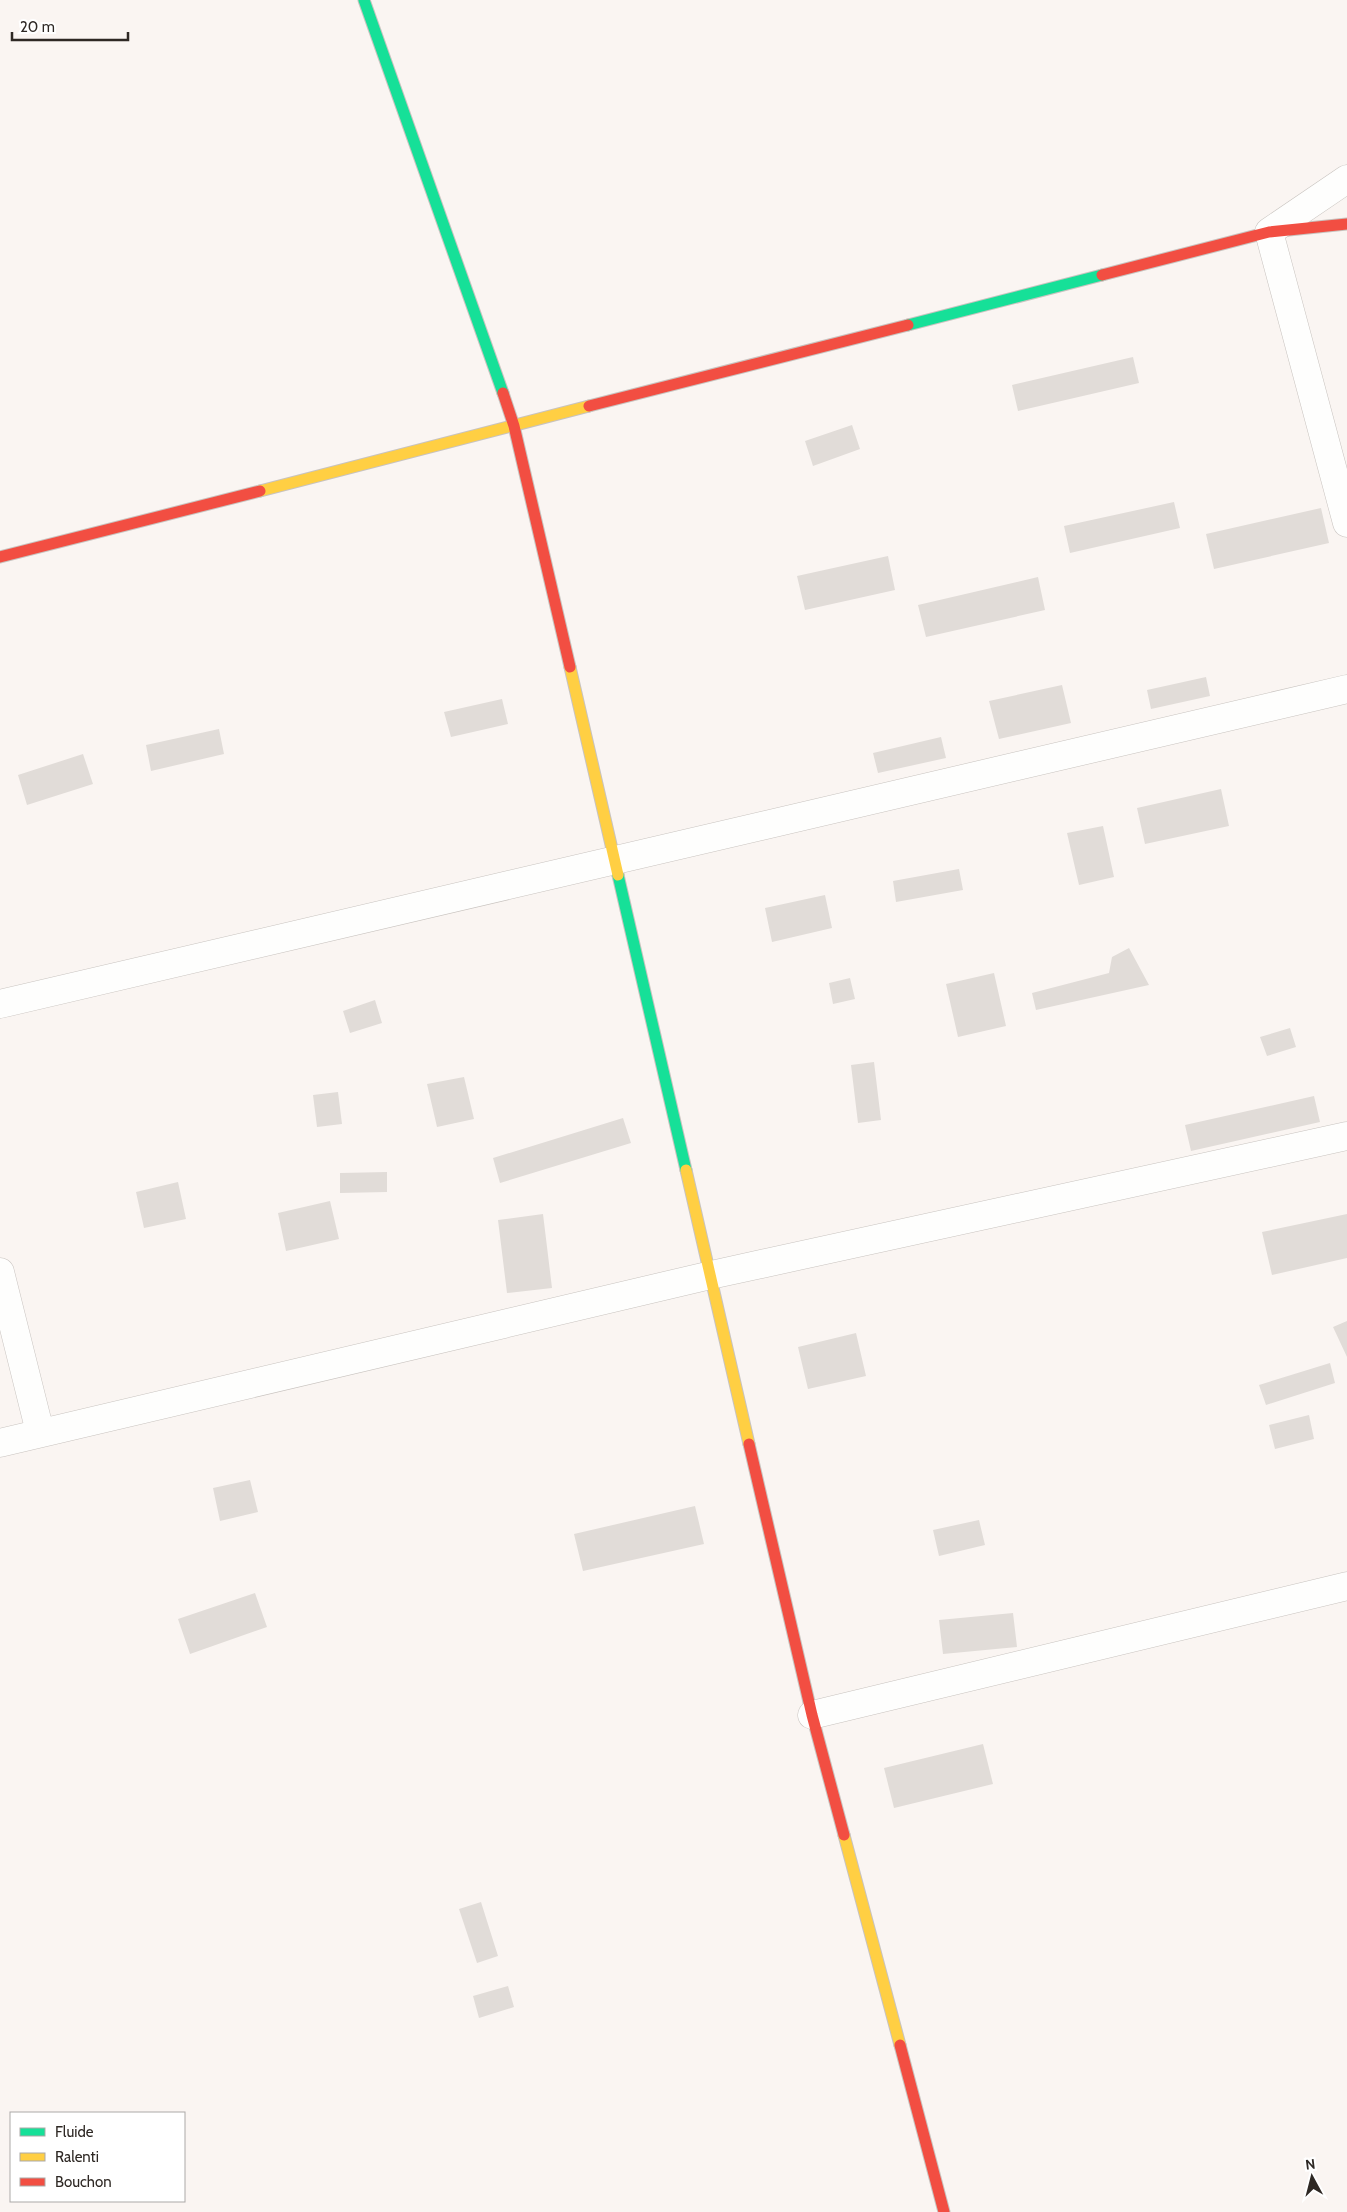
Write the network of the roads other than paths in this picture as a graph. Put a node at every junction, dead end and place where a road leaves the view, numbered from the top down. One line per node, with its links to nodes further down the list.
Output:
1 (364, 0): 5 (street)
2 (1347, 179): 4 (street)
3 (1347, 224): 4 (street)
4 (1269, 232): 5 (street); 6 (street)
5 (514, 426): 7 (street); 9 (street)
6 (1347, 523)
7 (0, 557)
8 (1347, 690): 9 (street)
9 (615, 860): 10 (street); 13 (street)
10 (0, 1004)
11 (1347, 1136): 13 (street)
12 (0, 1272): 14 (street)
13 (711, 1275): 14 (street); 17 (street)
14 (40, 1432): 15 (street)
15 (0, 1443)
16 (1347, 1586): 17 (street)
17 (812, 1714): 18 (street)
18 (944, 2212)

